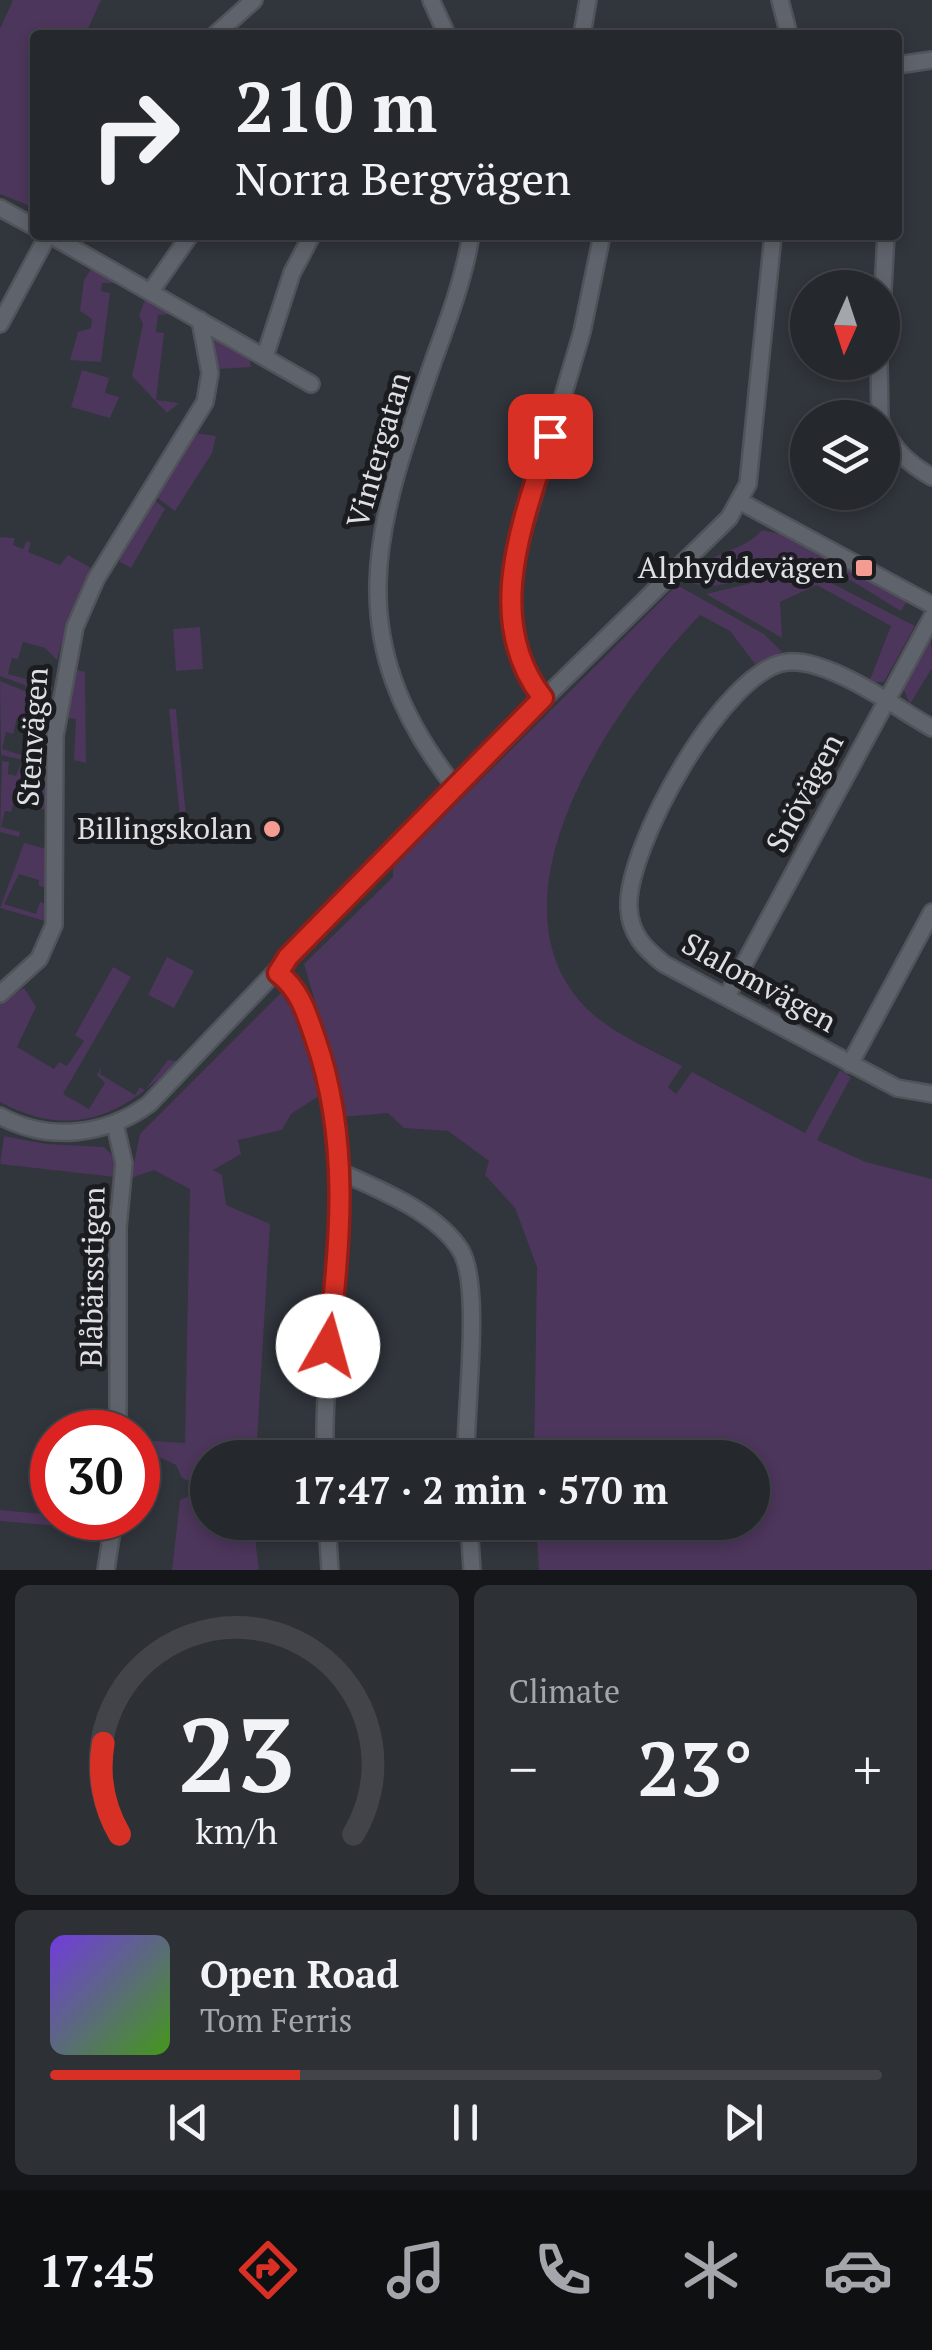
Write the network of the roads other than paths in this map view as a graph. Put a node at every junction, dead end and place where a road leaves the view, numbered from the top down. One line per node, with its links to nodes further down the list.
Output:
1 (254, 0): 5 (street)
2 (431, 0): 6 (street)
3 (588, 0): 7 (street)
4 (780, 0): 8 (street)
5 (221, 30)
6 (445, 30)
7 (583, 30)
8 (788, 30)
9 (932, 60): 10 (street)
10 (902, 64)
11 (0, 208): 12 (street)
12 (30, 223)
13 (46, 240): 24 (street)
14 (58, 240): 22 (street)
15 (187, 240): 22 (street)
16 (309, 240): 25 (street)
17 (470, 240): 35 (street, Vintergatan)
18 (601, 240): 32 (street)
19 (772, 240): 29 (street)
20 (886, 240): 21 (street)
21 (884, 270)
22 (151, 291): 23 (street)
23 (200, 320): 25 (street); 38 (street, Stenvägen)
24 (0, 324)
25 (266, 356): 26 (street)
26 (311, 384)
27 (900, 454): 28 (street)
28 (932, 476)
29 (741, 502): 30 (street); 32 (street)
30 (932, 605)
31 (932, 617): 33 (street, Snövägen)
32 (543, 698): 35 (street)
33 (885, 702): 34 (street, Slalomvägen); 39 (street, Snövägen); 39 (street, Slalomvägen)
34 (932, 728)
35 (455, 787): 37 (street)
36 (932, 912): 40 (street)
37 (278, 973): 43 (street); 44 (street)
38 (0, 994)
39 (727, 996): 40 (street, Slalomvägen)
40 (850, 1064): 41 (street, Slalomvägen)
41 (932, 1094)
42 (0, 1116): 43 (street)
43 (116, 1124): 45 (street, Blåbärsstigen)
44 (340, 1172): 46 (street); 47 (street)
45 (118, 1410)
46 (325, 1440)
47 (466, 1440)
48 (111, 1540): 51 (street)
49 (328, 1540): 52 (street)
50 (470, 1540): 53 (street)
51 (106, 1570)
52 (330, 1570)
53 (472, 1570)

